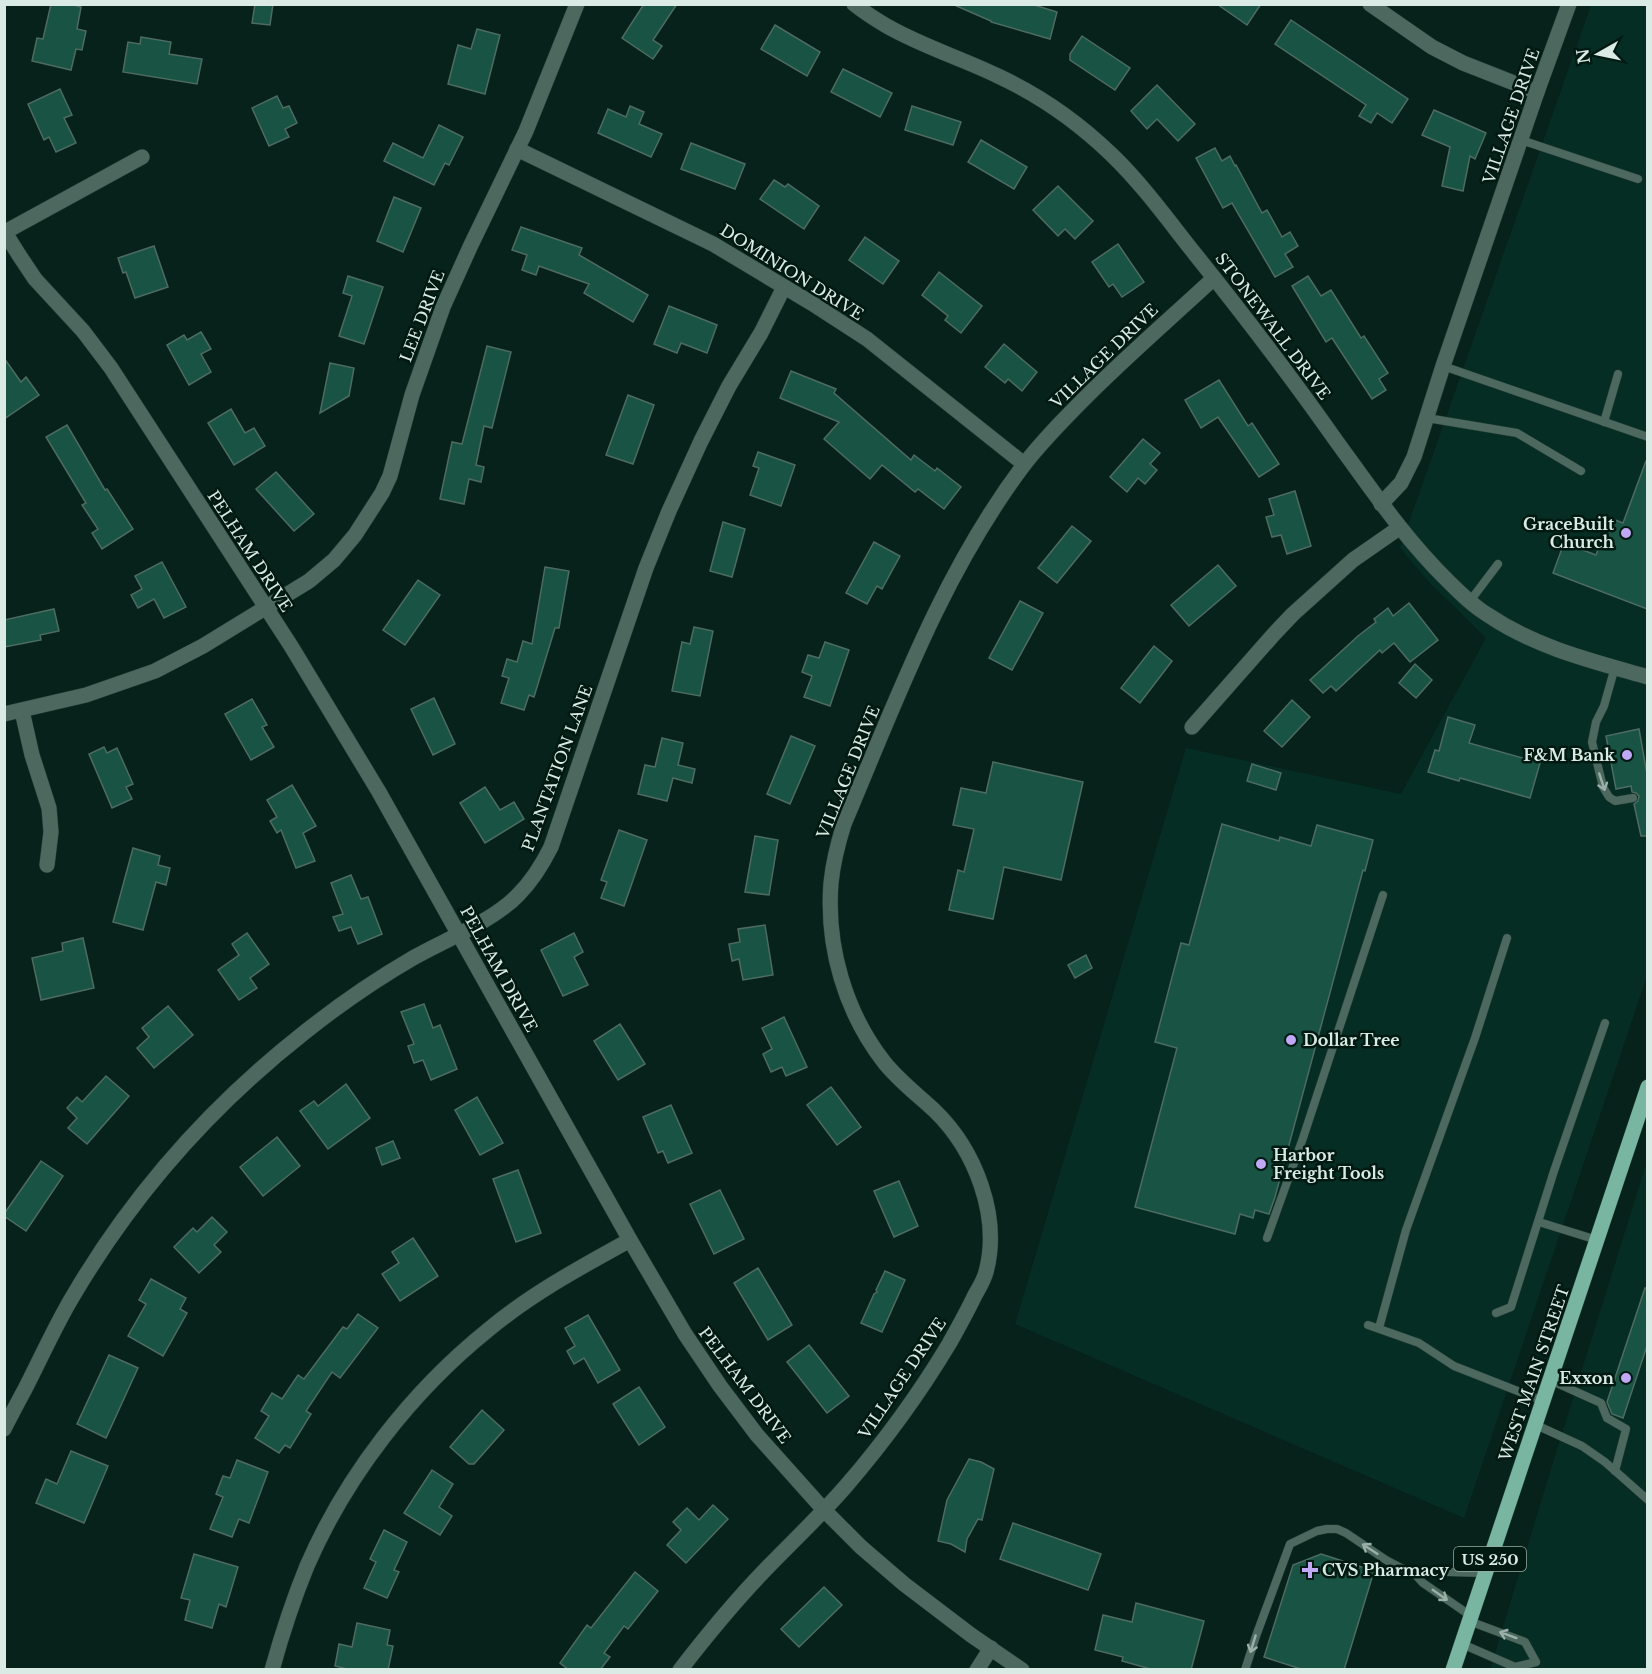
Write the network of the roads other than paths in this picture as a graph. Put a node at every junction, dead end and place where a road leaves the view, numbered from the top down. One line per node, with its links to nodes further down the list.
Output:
1 (577, 4): 7 (street, LEE DRIVE)
2 (854, 4): 11 (street, STONEWALL DRIVE)
3 (1371, 4): 5 (street)
4 (1569, 4): 5 (street, VILLAGE DRIVE)
5 (1537, 92): 6 (street, VILLAGE DRIVE)
6 (1521, 140): 9 (lane); 13 (street, VILLAGE DRIVE)
7 (517, 149): 12 (street, DOMINION DRIVE); 24 (street, LEE DRIVE)
8 (141, 157): 10 (street)
9 (1638, 179)
10 (5, 232): 24 (street, PELHAM DRIVE)
11 (1214, 278): 18 (street, VILLAGE DRIVE); 20 (street, STONEWALL DRIVE)
12 (784, 287): 18 (street, DOMINION DRIVE); 33 (street, PLANTATION LANE)
13 (1443, 366): 15 (street, VILLAGE DRIVE); 16 (lane)
14 (1618, 374): 16 (lane)
15 (1427, 418): 19 (lane); 20 (street, VILLAGE DRIVE)
16 (1604, 422): 17 (lane)
17 (1647, 437)
18 (1024, 464): 50 (street, VILLAGE DRIVE)
19 (1581, 471)
20 (1381, 504): 21 (street, STONEWALL DRIVE)
21 (1399, 528): 23 (street, STONEWALL DRIVE); 29 (street)
22 (1498, 564): 23 (lane)
23 (1470, 601): 25 (street, STONEWALL DRIVE)
24 (266, 608): 27 (street, LEE DRIVE); 33 (street, PELHAM DRIVE)
25 (1615, 667): 26 (street, STONEWALL DRIVE); 30 (lane, one-way to 30)
26 (1647, 677)
27 (22, 711): 28 (street, LEE DRIVE); 31 (street)
28 (4, 714)
29 (1192, 727)
30 (1633, 798)
31 (47, 865)
32 (1383, 895): 38 (lane)
33 (459, 933): 39 (street, PELHAM DRIVE); 47 (street, PLANTATION LANE)
34 (1507, 938): 43 (lane)
35 (1605, 1023): 37 (lane)
36 (1647, 1087): 40 (main road, WEST MAIN STREET / US 250)
37 (1539, 1221): 40 (lane); 41 (lane)
38 (1267, 1238)
39 (630, 1240): 50 (street, PELHAM DRIVE); 56 (street)
40 (1597, 1240): 44 (main road, WEST MAIN STREET / US 250)
41 (1496, 1313)
42 (1368, 1325): 43 (lane)
43 (1379, 1328): 45 (lane)
44 (1550, 1380): 45 (main road, WEST MAIN STREET / US 250); 48 (lane)
45 (1543, 1401): 46 (main road, WEST MAIN STREET / US 250)
46 (1536, 1425): 48 (lane); 52 (main road, WEST MAIN STREET / US 250)
47 (4, 1429)
48 (1615, 1471): 49 (lane)
49 (1647, 1500)
50 (824, 1510): 55 (street, PELHAM DRIVE); 57 (street, VILLAGE DRIVE)
51 (1412, 1571): 52 (lane); 53 (lane, one-way to 53); 60 (lane, one-way to 60)
52 (1485, 1573): 53 (main road, WEST MAIN STREET / US 250)
53 (1470, 1619): 54 (main road, WEST MAIN STREET / US 250); 54 (lane, one-way to 53)
54 (1462, 1644): 61 (main road, WEST MAIN STREET / US 250)
55 (991, 1648): 58 (street); 59 (street, PELHAM DRIVE)
56 (272, 1670)
57 (680, 1670)
58 (976, 1670)
59 (1022, 1670)
60 (1245, 1670)
61 (1453, 1670)

